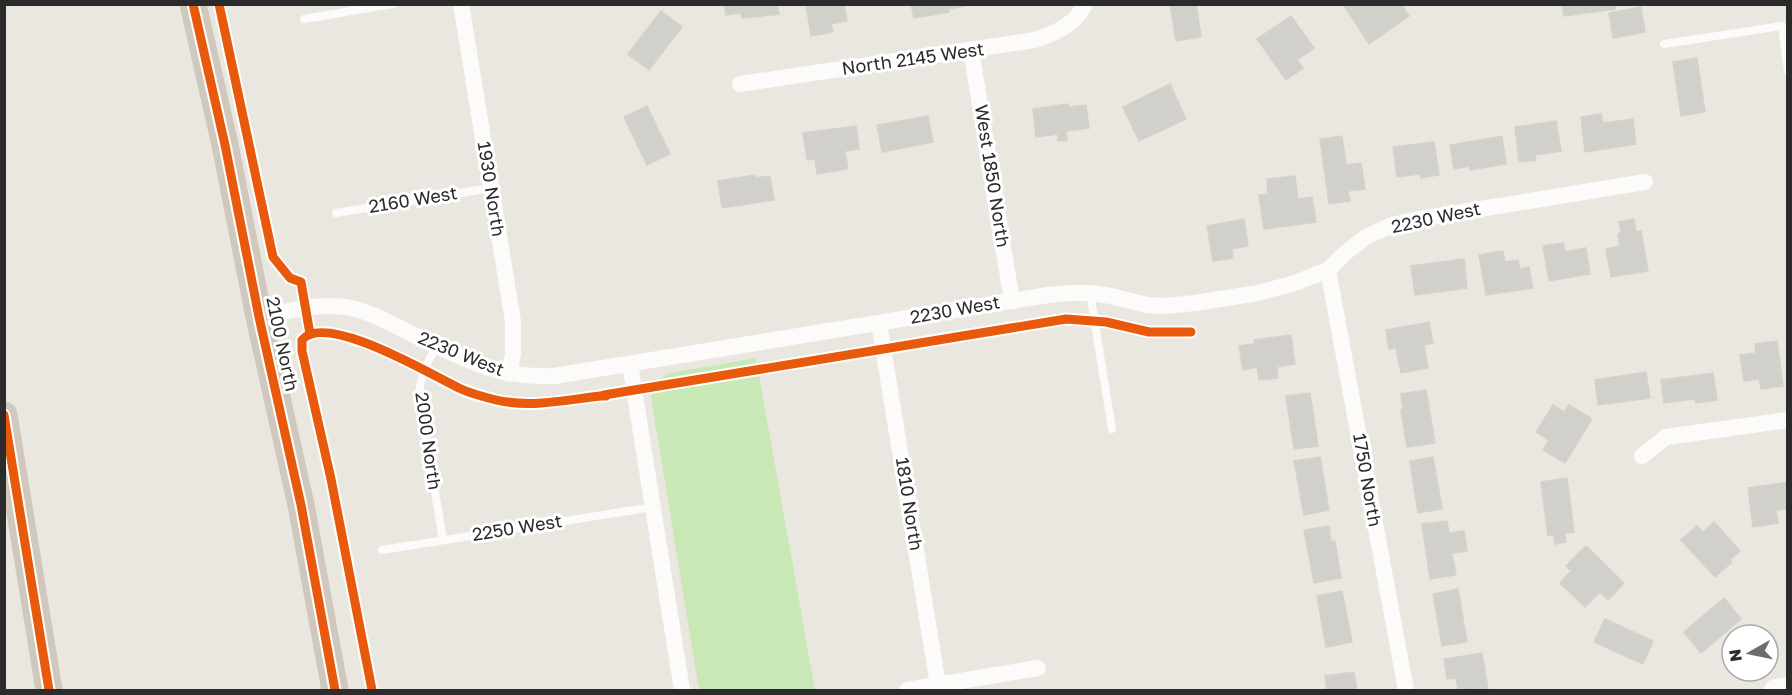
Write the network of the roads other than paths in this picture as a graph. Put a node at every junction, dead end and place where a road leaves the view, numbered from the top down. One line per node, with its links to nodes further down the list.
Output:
1 (193, 4): 16 (highway, 2100 North)
2 (393, 4): 5 (lane)
3 (461, 4): 11 (street, 1930 North)
4 (1082, 10): 7 (street, North 2145 West)
5 (304, 19)
6 (1664, 44): 8 (lane)
7 (971, 50): 9 (street, North 2145 West); 15 (street, West 1850 North)
8 (1788, 72)
9 (740, 84)
10 (1645, 182): 13 (street, 2230 West)
11 (491, 188): 12 (lane, 2160 West); 20 (street, 1930 North)
12 (336, 213)
13 (1328, 270): 14 (street, 2230 West); 35 (street, 1750 North)
14 (1090, 293): 15 (street, 2230 West); 23 (lane)
15 (1012, 301): 17 (street, 2230 West)
16 (259, 317): 18 (street, 2230 West); 32 (highway, 2100 North)
17 (879, 323): 19 (street, 2230 West); 29 (street, 1810 North)
18 (437, 346): 20 (street, 2230 West); 26 (lane, 2000 North)
19 (630, 364): 20 (street, 2230 West); 25 (street)
20 (509, 374)
21 (4, 415): 31 (highway)
22 (1788, 420): 24 (street)
23 (1112, 429)
24 (1642, 456)
25 (653, 507): 26 (lane, 2250 West); 33 (street)
26 (443, 540): 27 (lane, 2250 West)
27 (382, 550)
28 (1038, 668): 29 (street)
29 (938, 685): 34 (street)
30 (1788, 688): 36 (main road)
31 (49, 690)
32 (335, 690)
33 (682, 690)
34 (907, 690)
35 (1406, 690)
36 (1775, 690)

